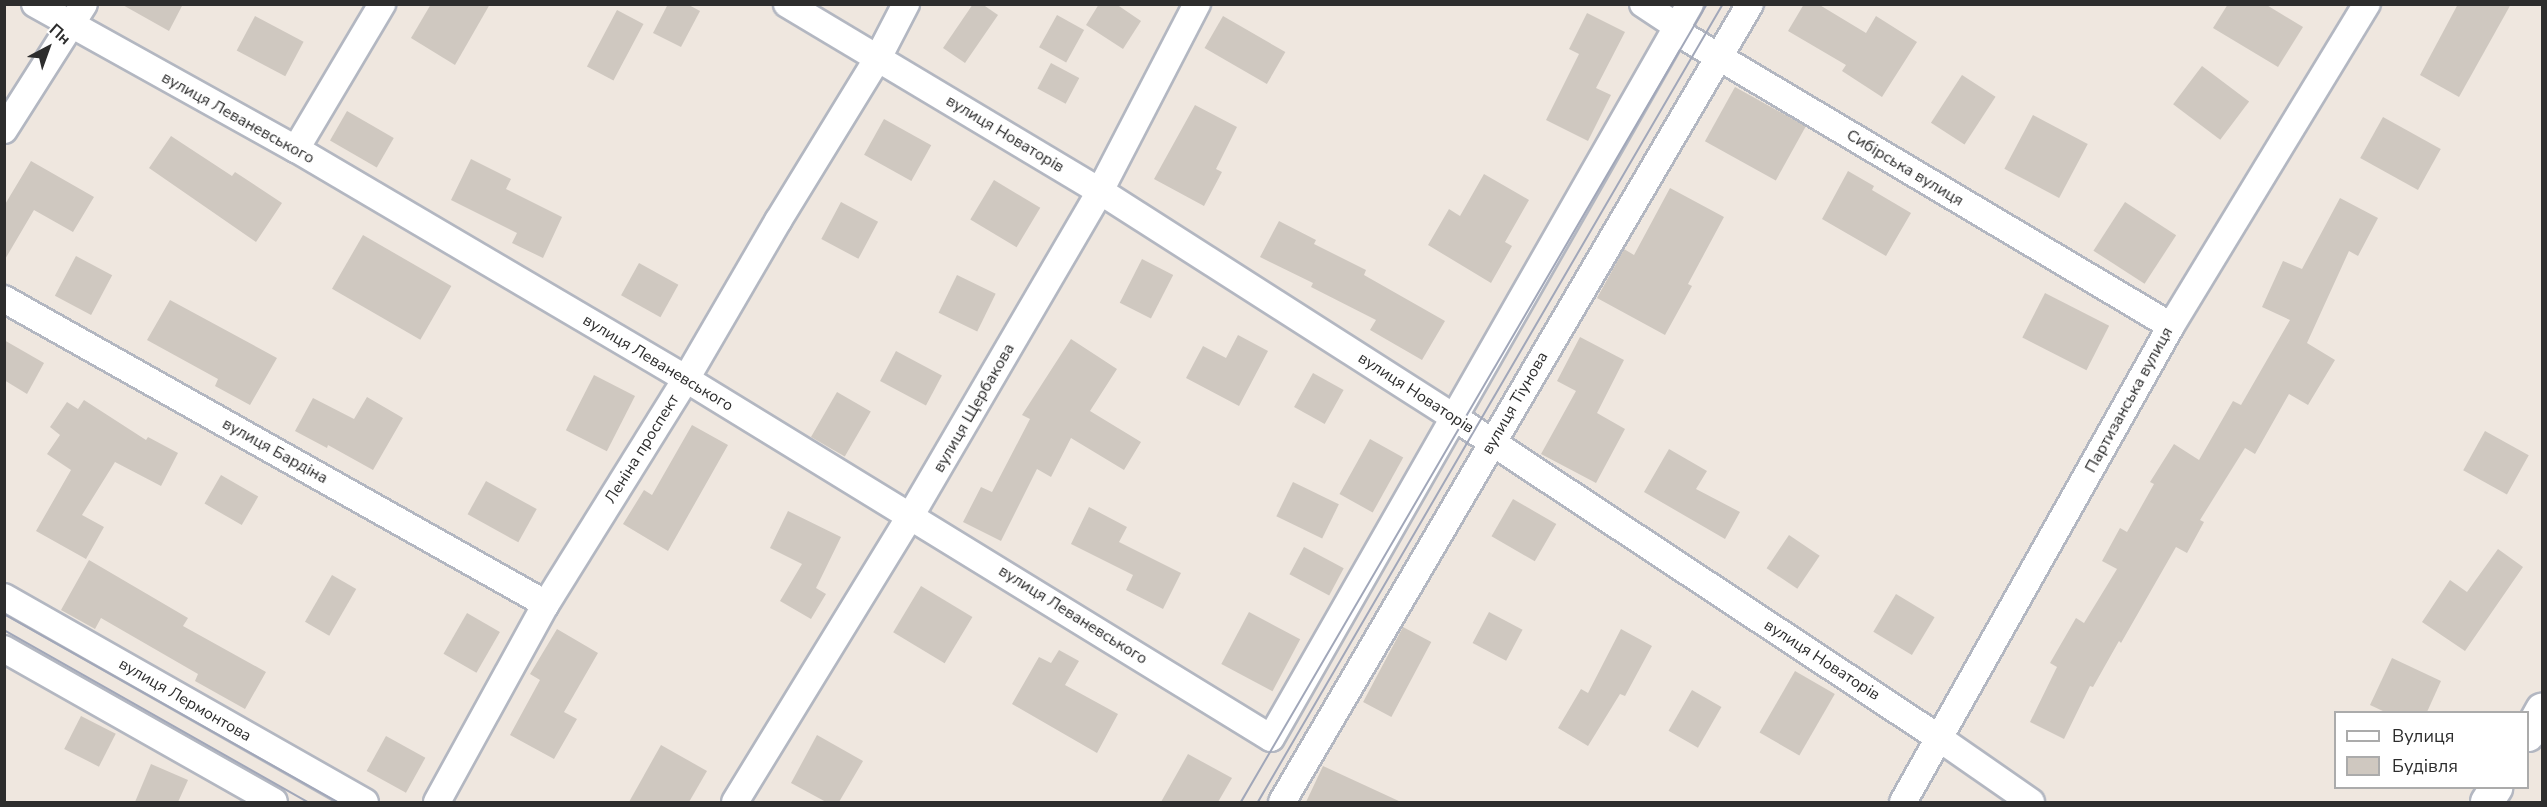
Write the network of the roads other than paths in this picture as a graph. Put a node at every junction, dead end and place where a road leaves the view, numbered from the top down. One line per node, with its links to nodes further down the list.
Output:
1 (35, 4): 10 (street, вулиця Леваневського)
2 (382, 4): 15 (street)
3 (788, 4): 13 (street, вулиця Новаторів)
4 (906, 4): 13 (street, Леніна проспект)
5 (1197, 4): 16 (street, вулиця Щербакова)
6 (1643, 4): 11 (street, Сибірська вулиця)
7 (1690, 4): 11 (street)
8 (1750, 4): 12 (street, вулиця Тіунова)
9 (2367, 4): 18 (street, Партизанська вулиця)
10 (79, 15): 14 (street); 15 (street, вулиця Леваневського)
11 (1678, 27): 12 (street, Сибірська вулиця); 20 (street)
12 (1718, 57): 18 (street, Сибірська вулиця); 21 (street, вулиця Тіунова)
13 (878, 58): 16 (street, вулиця Новаторів); 19 (street, Леніна проспект)
14 (4, 130)
15 (296, 149): 19 (street, вулиця Леваневського)
16 (1100, 191): 20 (street, вулиця Новаторів); 22 (street, вулиця Щербакова)
17 (4, 299): 24 (street, вулиця Бардіна)
18 (2171, 327): 28 (street, Партизанська вулиця)
19 (686, 379): 22 (street, вулиця Леваневського); 24 (street, Леніна проспект)
20 (1454, 417): 21 (street, вулиця Новаторів); 22 (street, вулиця Леваневського)
21 (1492, 442): 28 (street, вулиця Новаторів); 34 (street, вулиця Тіунова)
22 (911, 515): 33 (street, вулиця Щербакова)
23 (4, 597): 31 (street, вулиця Лермонтова)
24 (546, 604): 32 (street, Леніна проспект)
25 (4, 649): 30 (street)
26 (2542, 710): 27 (street)
27 (2529, 733)
28 (1939, 738): 35 (street, Партизанська вулиця); 36 (street, вулиця Новаторів)
29 (2495, 789): 37 (street)
30 (274, 802)
31 (364, 802)
32 (437, 802)
33 (735, 802)
34 (1281, 802)
35 (1903, 802)
36 (2031, 802)
37 (2487, 802)

